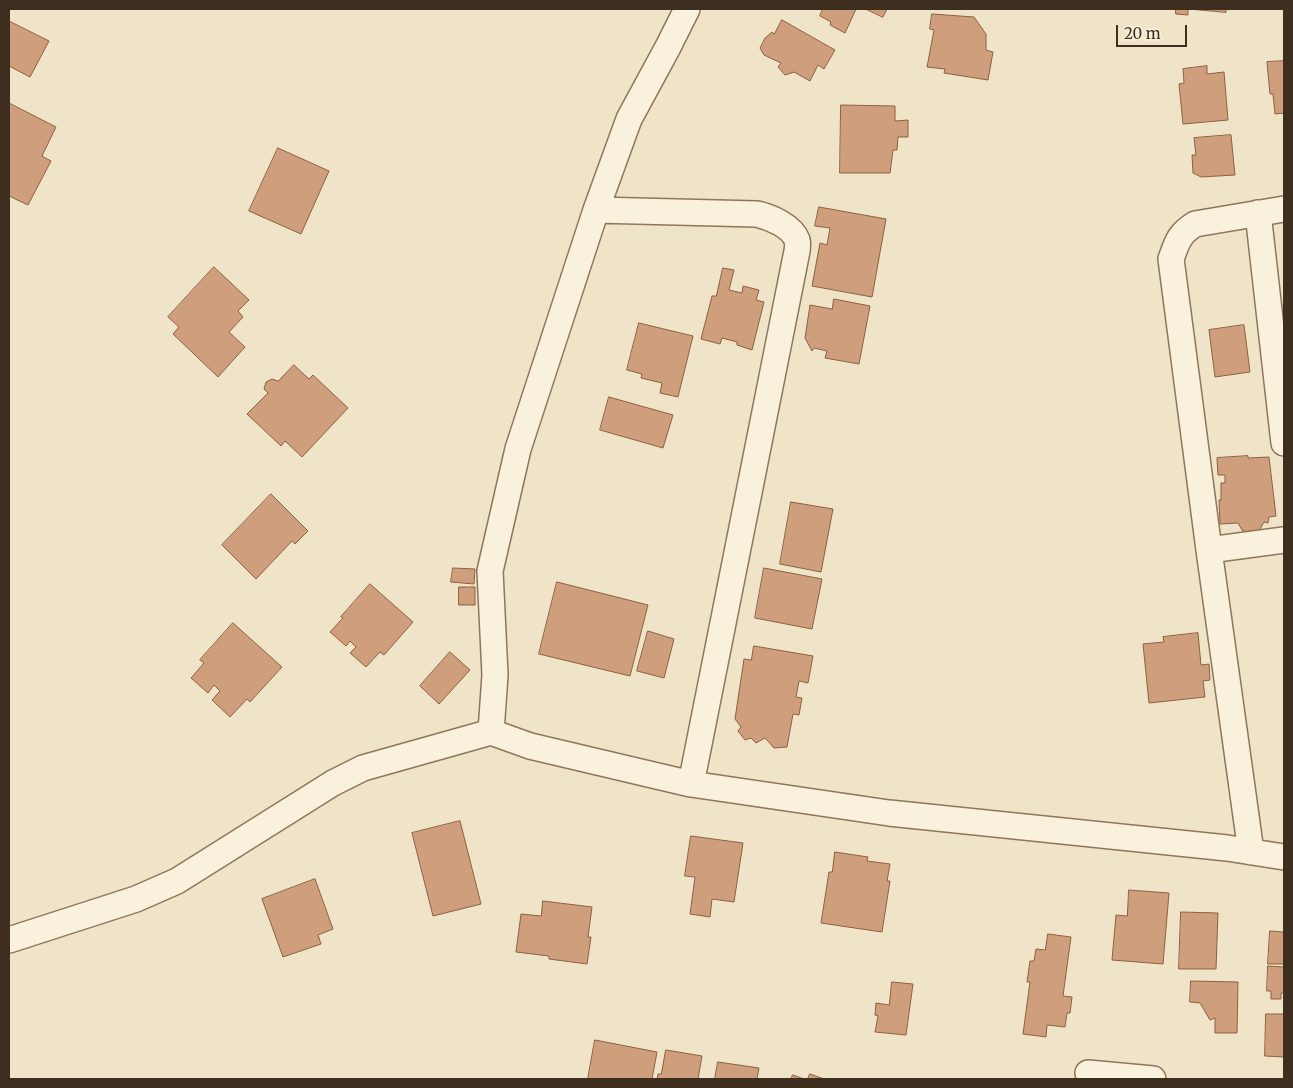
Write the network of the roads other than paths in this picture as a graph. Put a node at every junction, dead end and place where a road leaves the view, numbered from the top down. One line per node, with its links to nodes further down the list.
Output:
1 (687, 9): 3 (street)
2 (1284, 209): 4 (street)
3 (596, 210): 8 (street); 9 (street)
4 (1258, 213): 5 (street); 7 (street)
5 (1284, 443)
6 (1284, 540): 7 (street)
7 (1209, 550): 10 (street)
8 (490, 732): 9 (street); 12 (street)
9 (691, 784): 10 (street)
10 (1251, 852): 11 (street)
11 (1284, 858)
12 (9, 940)
13 (1088, 1073): 14 (street)
14 (1153, 1079)

